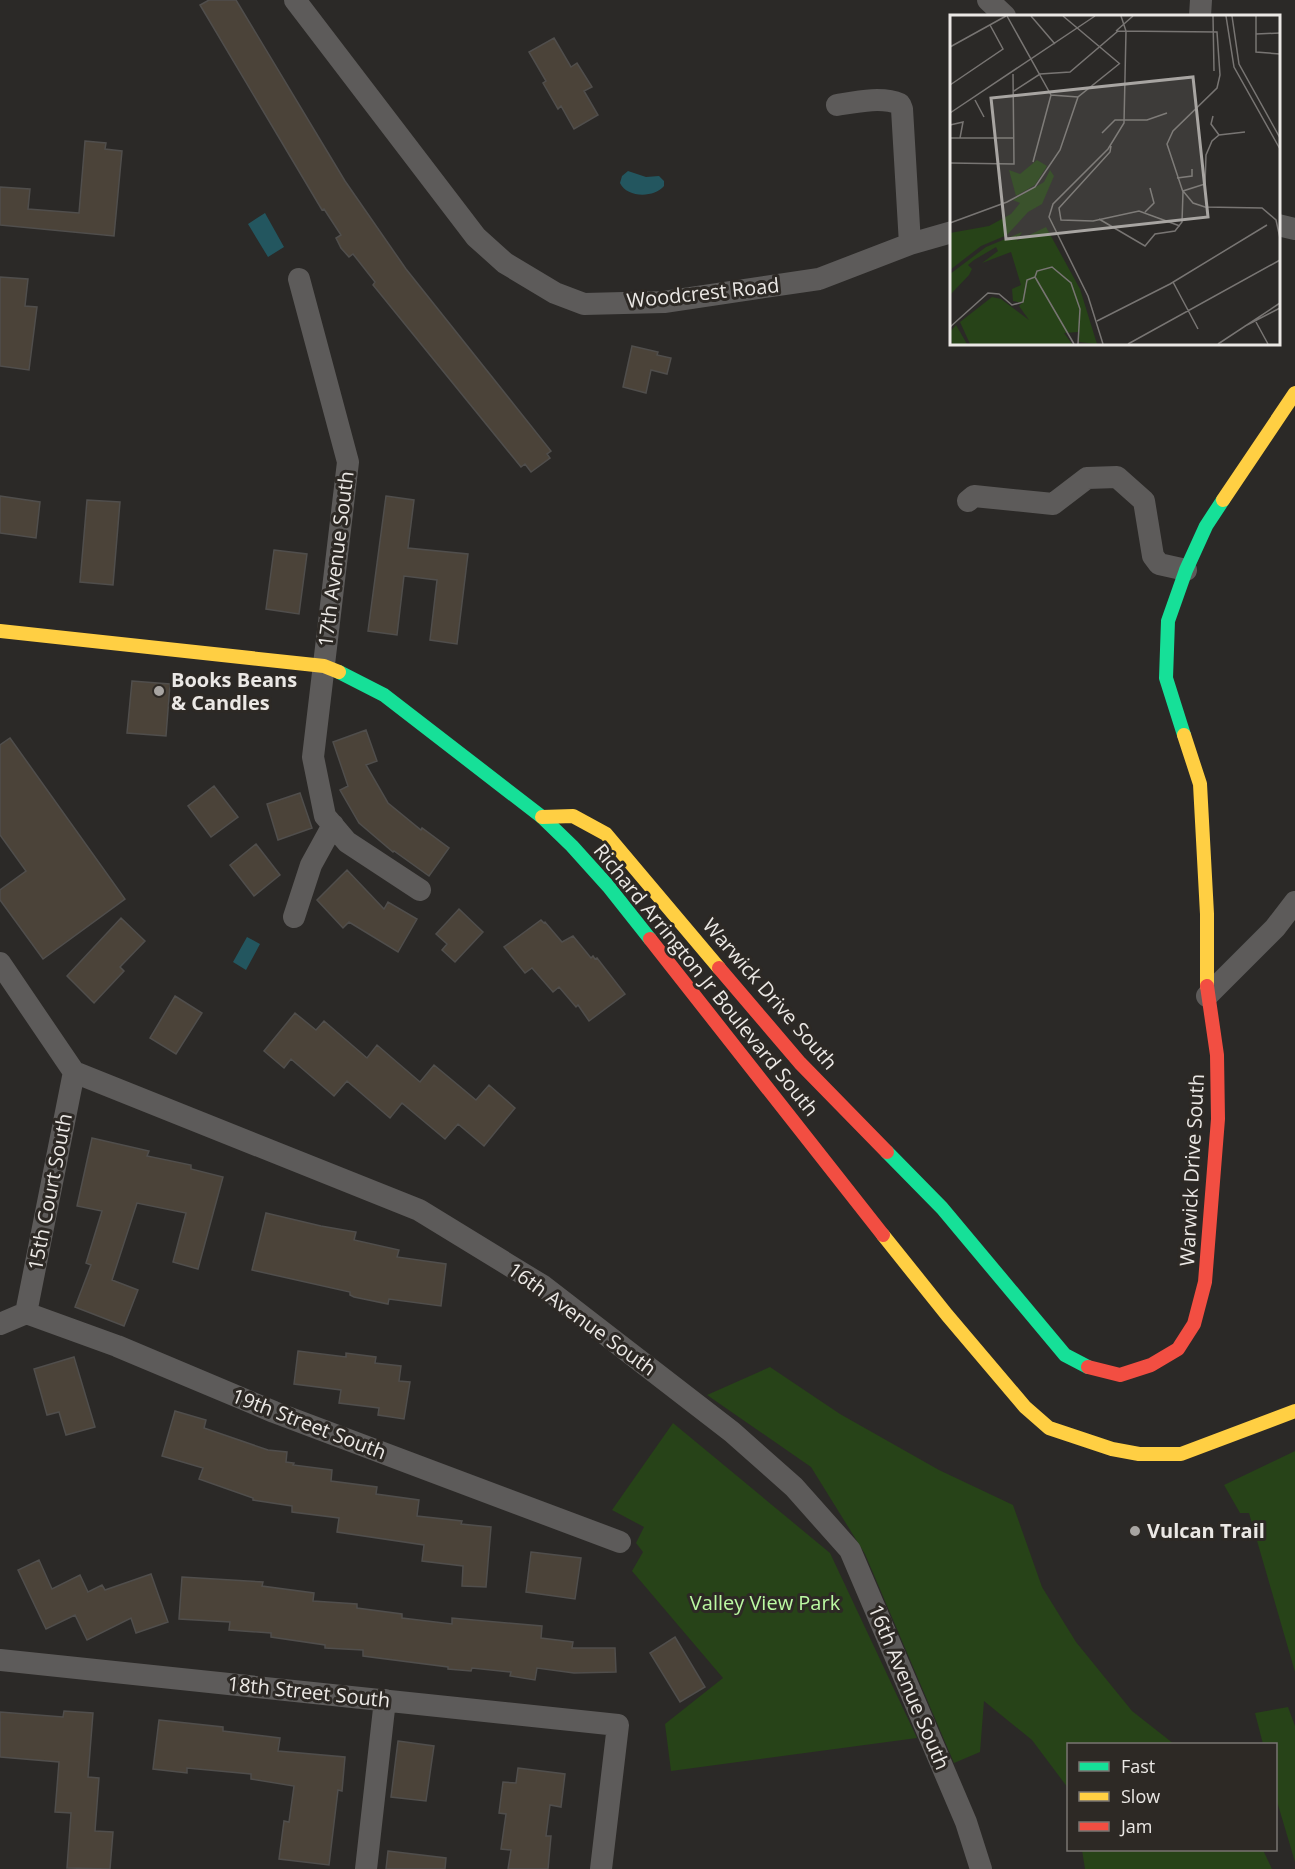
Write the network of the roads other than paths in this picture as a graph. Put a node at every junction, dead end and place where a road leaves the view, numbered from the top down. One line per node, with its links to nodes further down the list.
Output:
1 (295, 0): 10 (street, Woodcrest Road)
2 (988, 0): 4 (street)
3 (1201, 0): 5 (street)
4 (1004, 15)
5 (1200, 15)
6 (837, 105): 10 (street)
7 (1280, 225): 8 (street)
8 (1295, 229)
9 (950, 232): 10 (street, Woodcrest Road)
10 (910, 244)
11 (299, 279): 16 (street, 17th Avenue South)
12 (1295, 393): 14 (street, Warwick Drive South)
13 (968, 501): 14 (street)
14 (1186, 570): 23 (street, Warwick Drive South)
15 (0, 631): 16 (street, Richard Arrington Jr Boulevard South)
16 (324, 666): 17 (street, Richard Arrington Jr Boulevard South); 18 (street, 17th Avenue South)
17 (542, 817): 23 (street, Warwick Drive South); 27 (street, Richard Arrington Jr Boulevard South)
18 (333, 825): 19 (street); 21 (street)
19 (420, 890)
20 (1295, 902): 23 (street)
21 (294, 917)
22 (0, 963): 24 (street)
23 (1207, 996)
24 (74, 1072): 25 (street, 15th Court South); 33 (street, 16th Avenue South)
25 (26, 1313): 26 (street); 28 (street, 19th Street South)
26 (0, 1324)
27 (1295, 1411)
28 (620, 1542)
29 (0, 1660): 30 (street, 18th Street South)
30 (385, 1700): 31 (street); 32 (street, 18th Street South)
31 (366, 1869)
32 (601, 1869)
33 (981, 1869)

